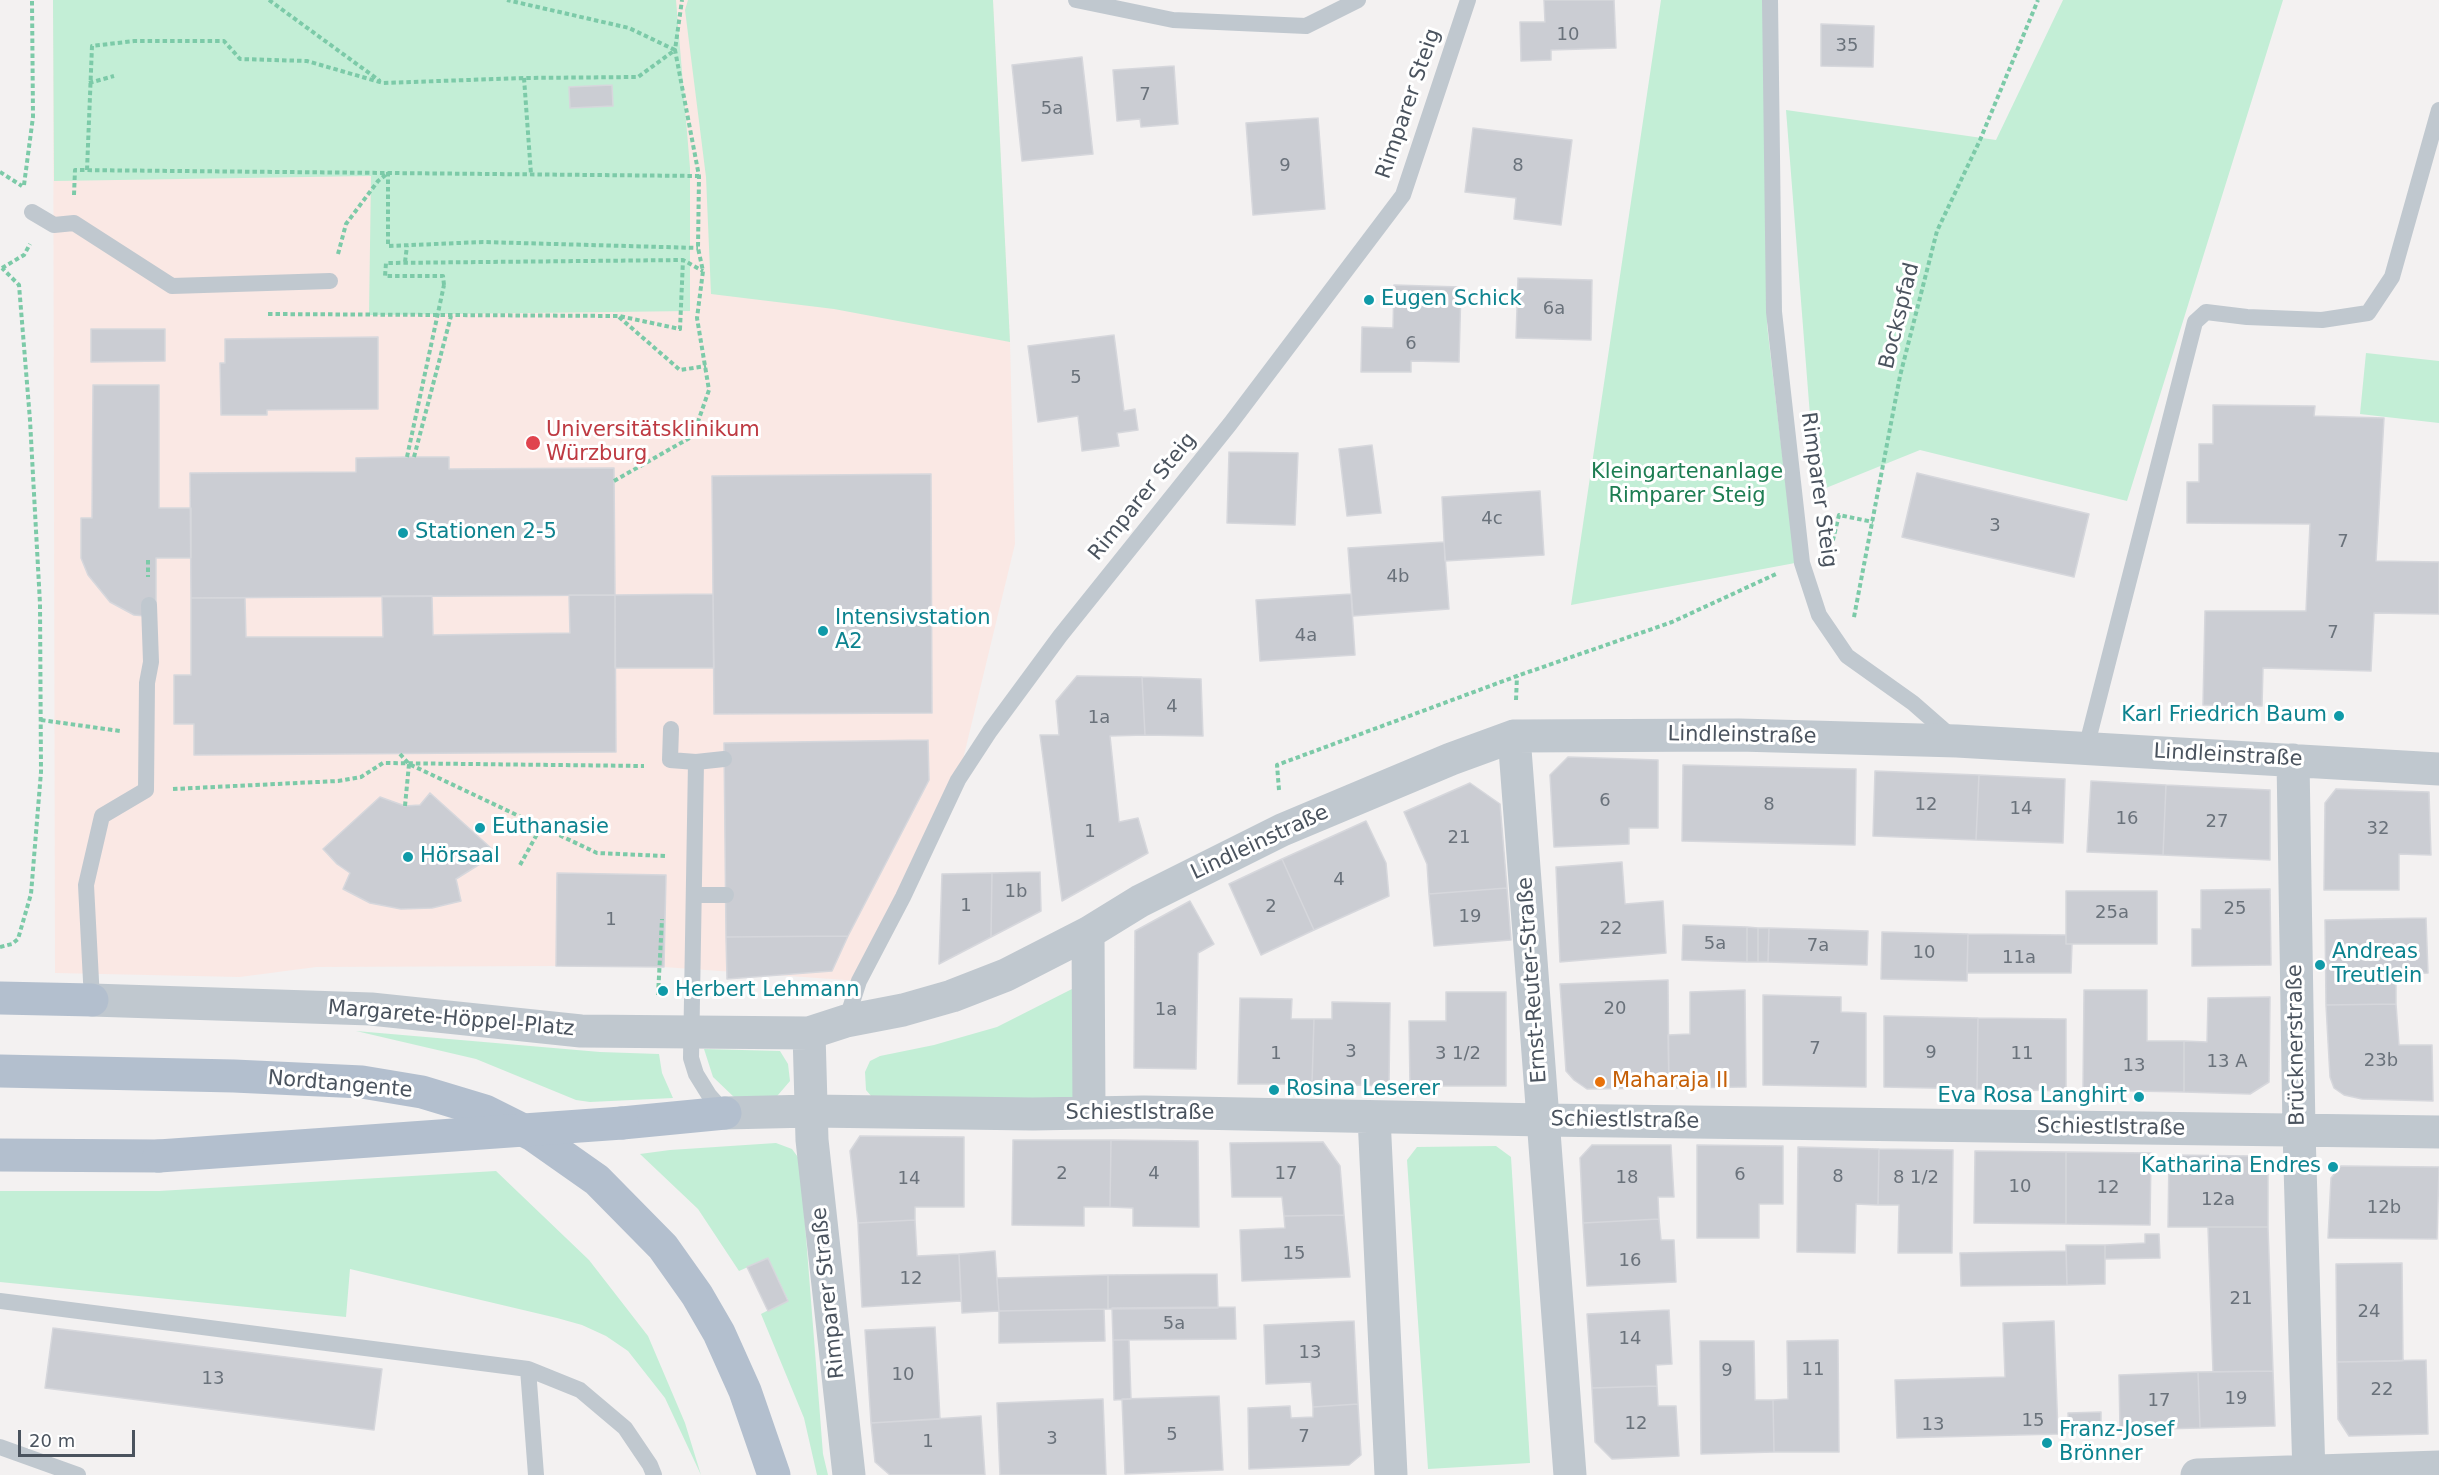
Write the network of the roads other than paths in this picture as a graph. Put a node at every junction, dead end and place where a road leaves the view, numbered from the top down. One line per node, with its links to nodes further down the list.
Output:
1 (1076, 0): 2 (lane)
2 (1358, 0)
3 (1468, 0): 22 (lane, Rimparer Steig)
4 (1770, 0): 11 (lane, Rimparer Steig)
5 (2439, 110): 12 (lane)
6 (32, 212): 7 (lane)
7 (330, 281)
8 (148, 605): 21 (lane)
9 (671, 729): 15 (lane)
10 (1514, 736): 11 (street, Lindleinstraße); 19 (street, Lindleinstraße); 30 (street, Ernst-Reuter-Straße)
11 (1957, 741): 12 (street, Lindleinstraße)
12 (2086, 748): 14 (street, Lindleinstraße)
13 (724, 759): 15 (lane)
14 (2293, 760): 16 (street, Lindleinstraße); 31 (street, Brücknerstraße)
15 (696, 762): 17 (lane)
16 (2439, 769)
17 (694, 896): 18 (lane); 23 (lane)
18 (726, 896)
19 (1088, 933): 22 (street, Lindleinstraße); 27 (street)
20 (0, 998): 21 (main road)
21 (92, 1000): 23 (street, Margarete-Höppel-Platz)
22 (846, 1022): 24 (street, Lindleinstraße)
23 (691, 1032): 24 (street, Margarete-Höppel-Platz); 28 (lane)
24 (809, 1033): 26 (street, Rimparer Straße)
25 (0, 1071): 42 (main road, Nordtangente)
26 (812, 1111): 27 (street, Schiestlstraße); 28 (street); 43 (street, Rimparer Straße)
27 (1089, 1112): 29 (street, Schiestlstraße)
28 (724, 1113): 33 (main road, bridge)
29 (1374, 1118): 30 (street, Schiestlstraße); 44 (street)
30 (1543, 1120): 31 (street, Schiestlstraße); 45 (street, Ernst-Reuter-Straße)
31 (2299, 1131): 32 (street, Schiestlstraße); 38 (street, Brücknerstraße)
32 (2439, 1132)
33 (0, 1155)
34 (0, 1301): 35 (lane)
35 (528, 1369): 40 (lane); 41 (lane)
36 (0, 1447): 39 (lane)
37 (2439, 1467): 38 (street)
38 (2309, 1473): 46 (street)
39 (78, 1475)
40 (536, 1475)
41 (654, 1475)
42 (774, 1475)
43 (849, 1475)
44 (1390, 1475)
45 (1569, 1475)
46 (2197, 1475)

